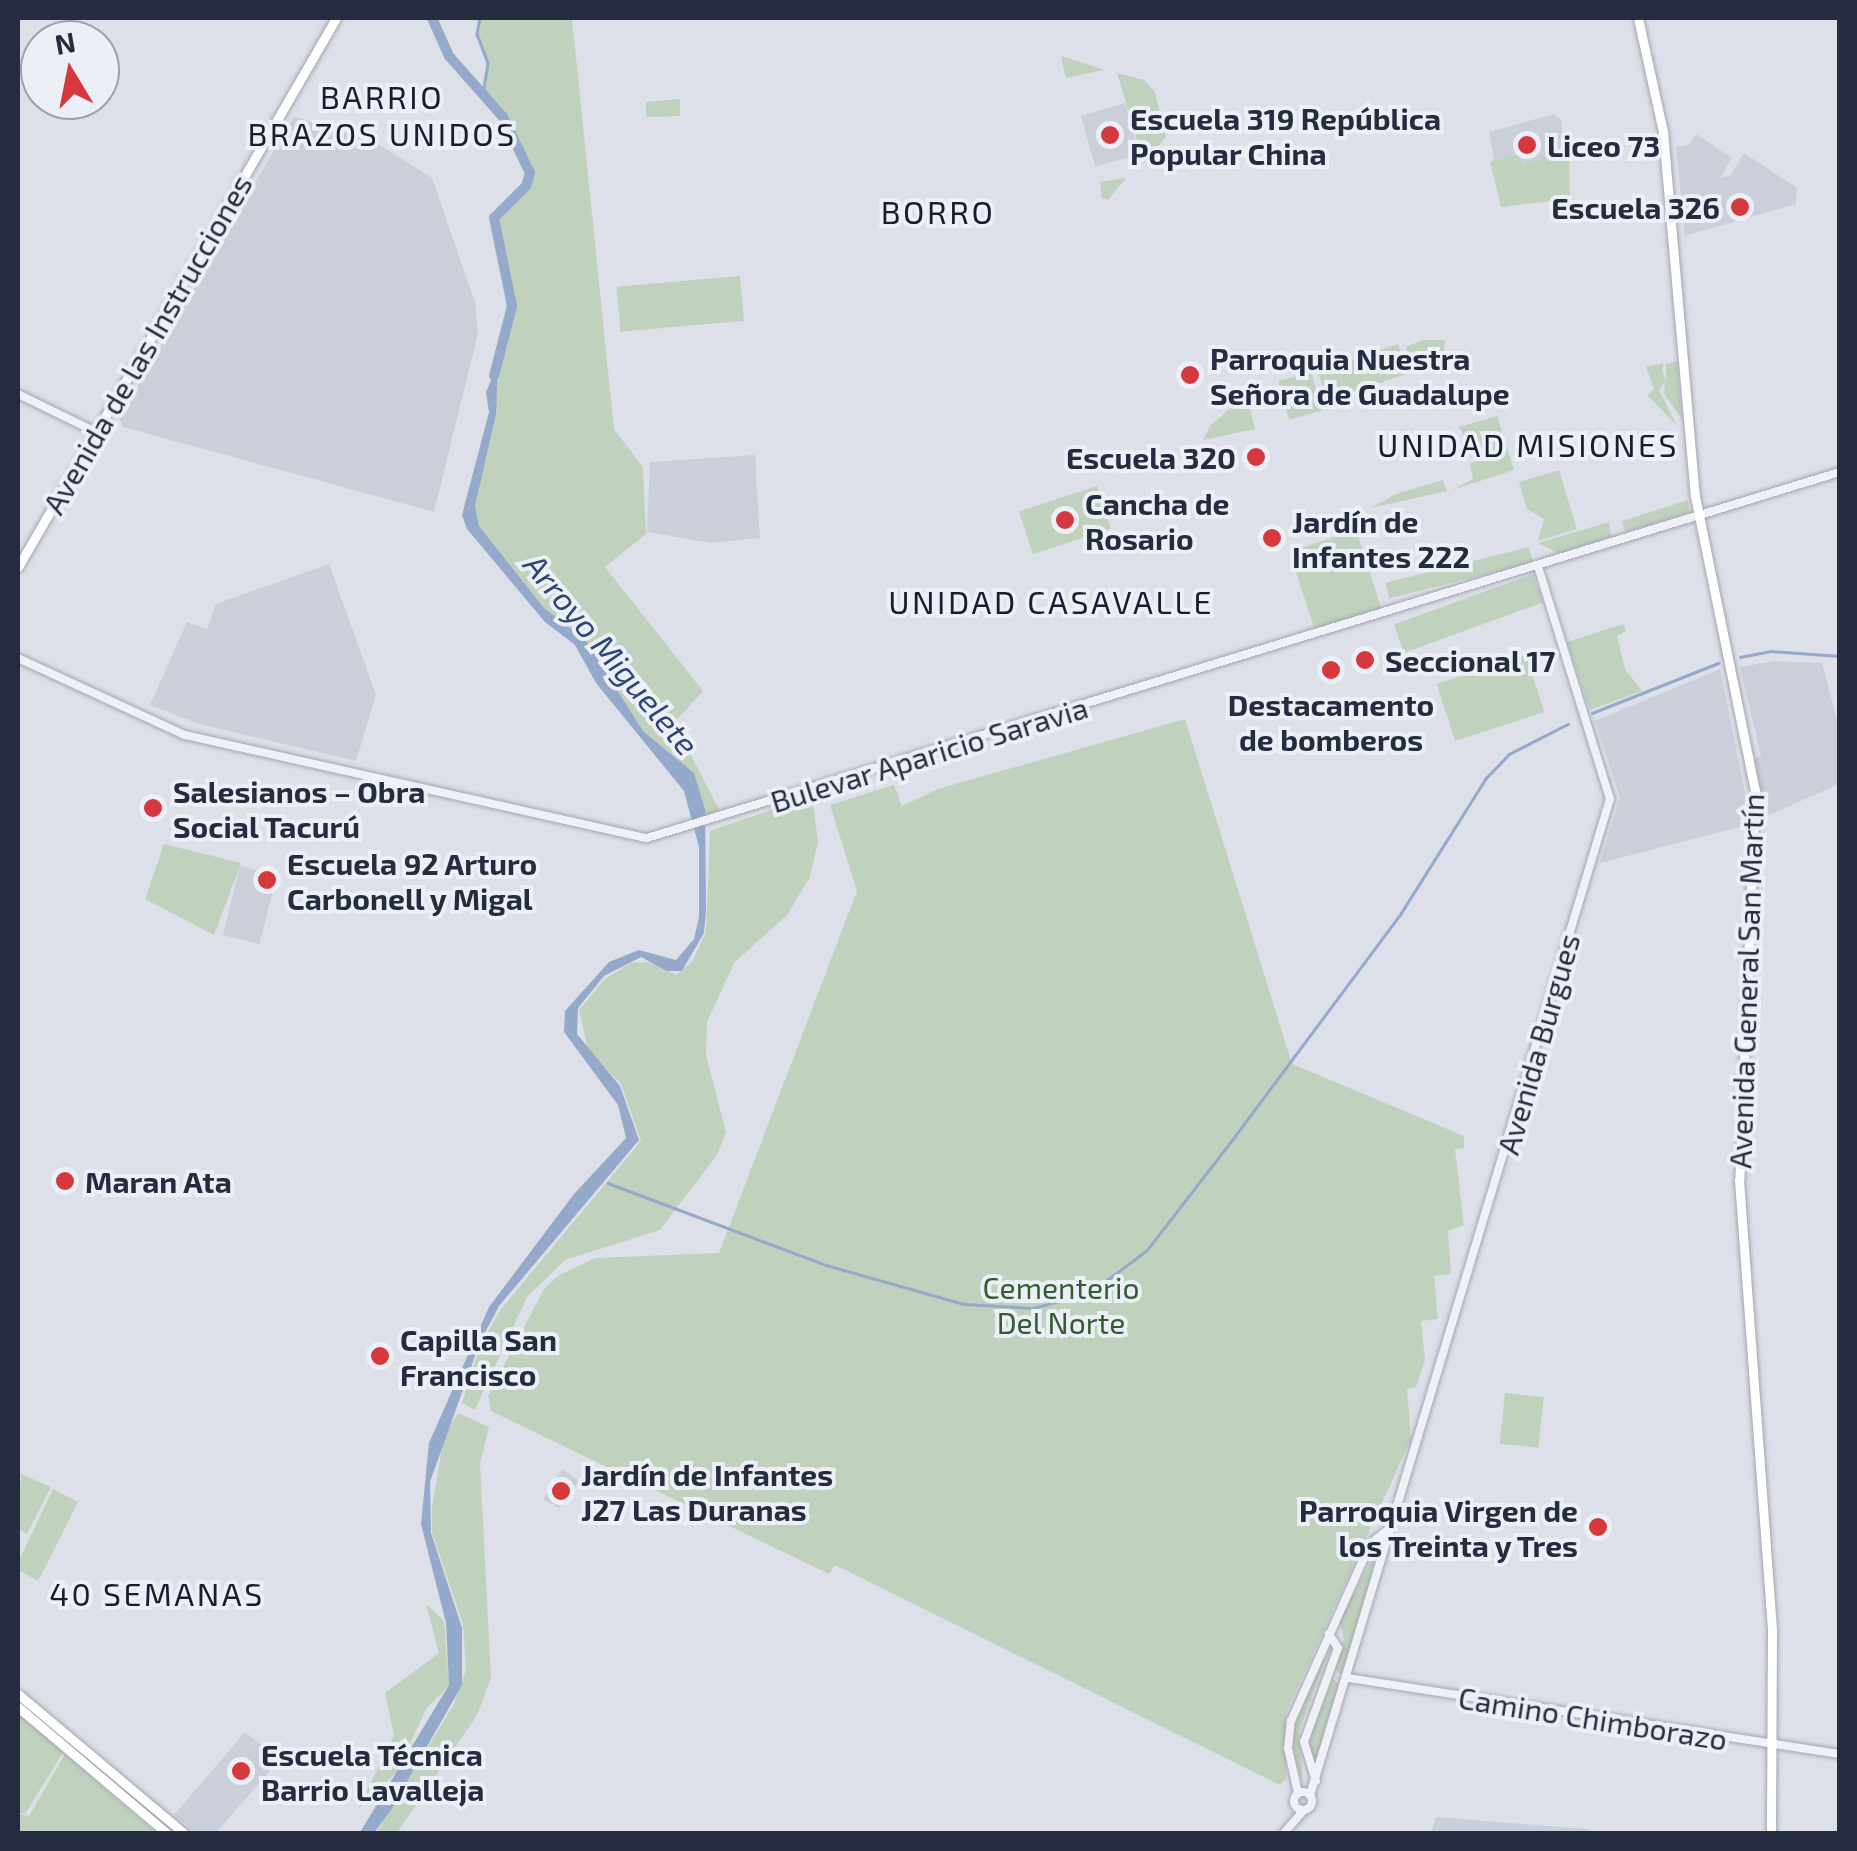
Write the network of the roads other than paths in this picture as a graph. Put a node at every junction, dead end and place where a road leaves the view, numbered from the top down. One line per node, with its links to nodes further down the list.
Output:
1 (336, 18): 4 (main road, Avenida de las Instrucciones)
2 (1638, 18): 6 (main road, Avenida General San Martín)
3 (18, 394): 4 (street)
4 (98, 433): 8 (main road, Avenida de las Instrucciones)
5 (1840, 472): 6 (street, Bulevar Aparicio Saravia)
6 (1698, 516): 7 (street, Bulevar Aparicio Saravia); 17 (main road, Avenida General San Martín)
7 (1538, 566): 9 (street, Bulevar Aparicio Saravia); 10 (street, Avenida Burgues)
8 (18, 567)
9 (18, 658)
10 (1394, 1524): 11 (street); 12 (street, Avenida Burgues)
11 (1375, 1541): 12 (street); 13 (street)
12 (1385, 1554): 14 (street, Avenida Burgues)
13 (1329, 1634): 19 (street); 20 (street)
14 (1348, 1678): 17 (street, Camino Chimborazo); 19 (street, Avenida Burgues)
15 (18, 1694): 24 (main road)
16 (18, 1707): 23 (main road)
17 (1774, 1748): 18 (street, Camino Chimborazo); 26 (main road, Avenida General San Martín)
18 (1840, 1754)
19 (1316, 1781): 21 (street, Avenida Burgues)
20 (1298, 1794): 21 (street); 22 (street)
21 (1310, 1795): 22 (street, Avenida Burgues)
22 (1300, 1808): 25 (street)
23 (168, 1834)
24 (185, 1834)
25 (1283, 1834)
26 (1771, 1834)

